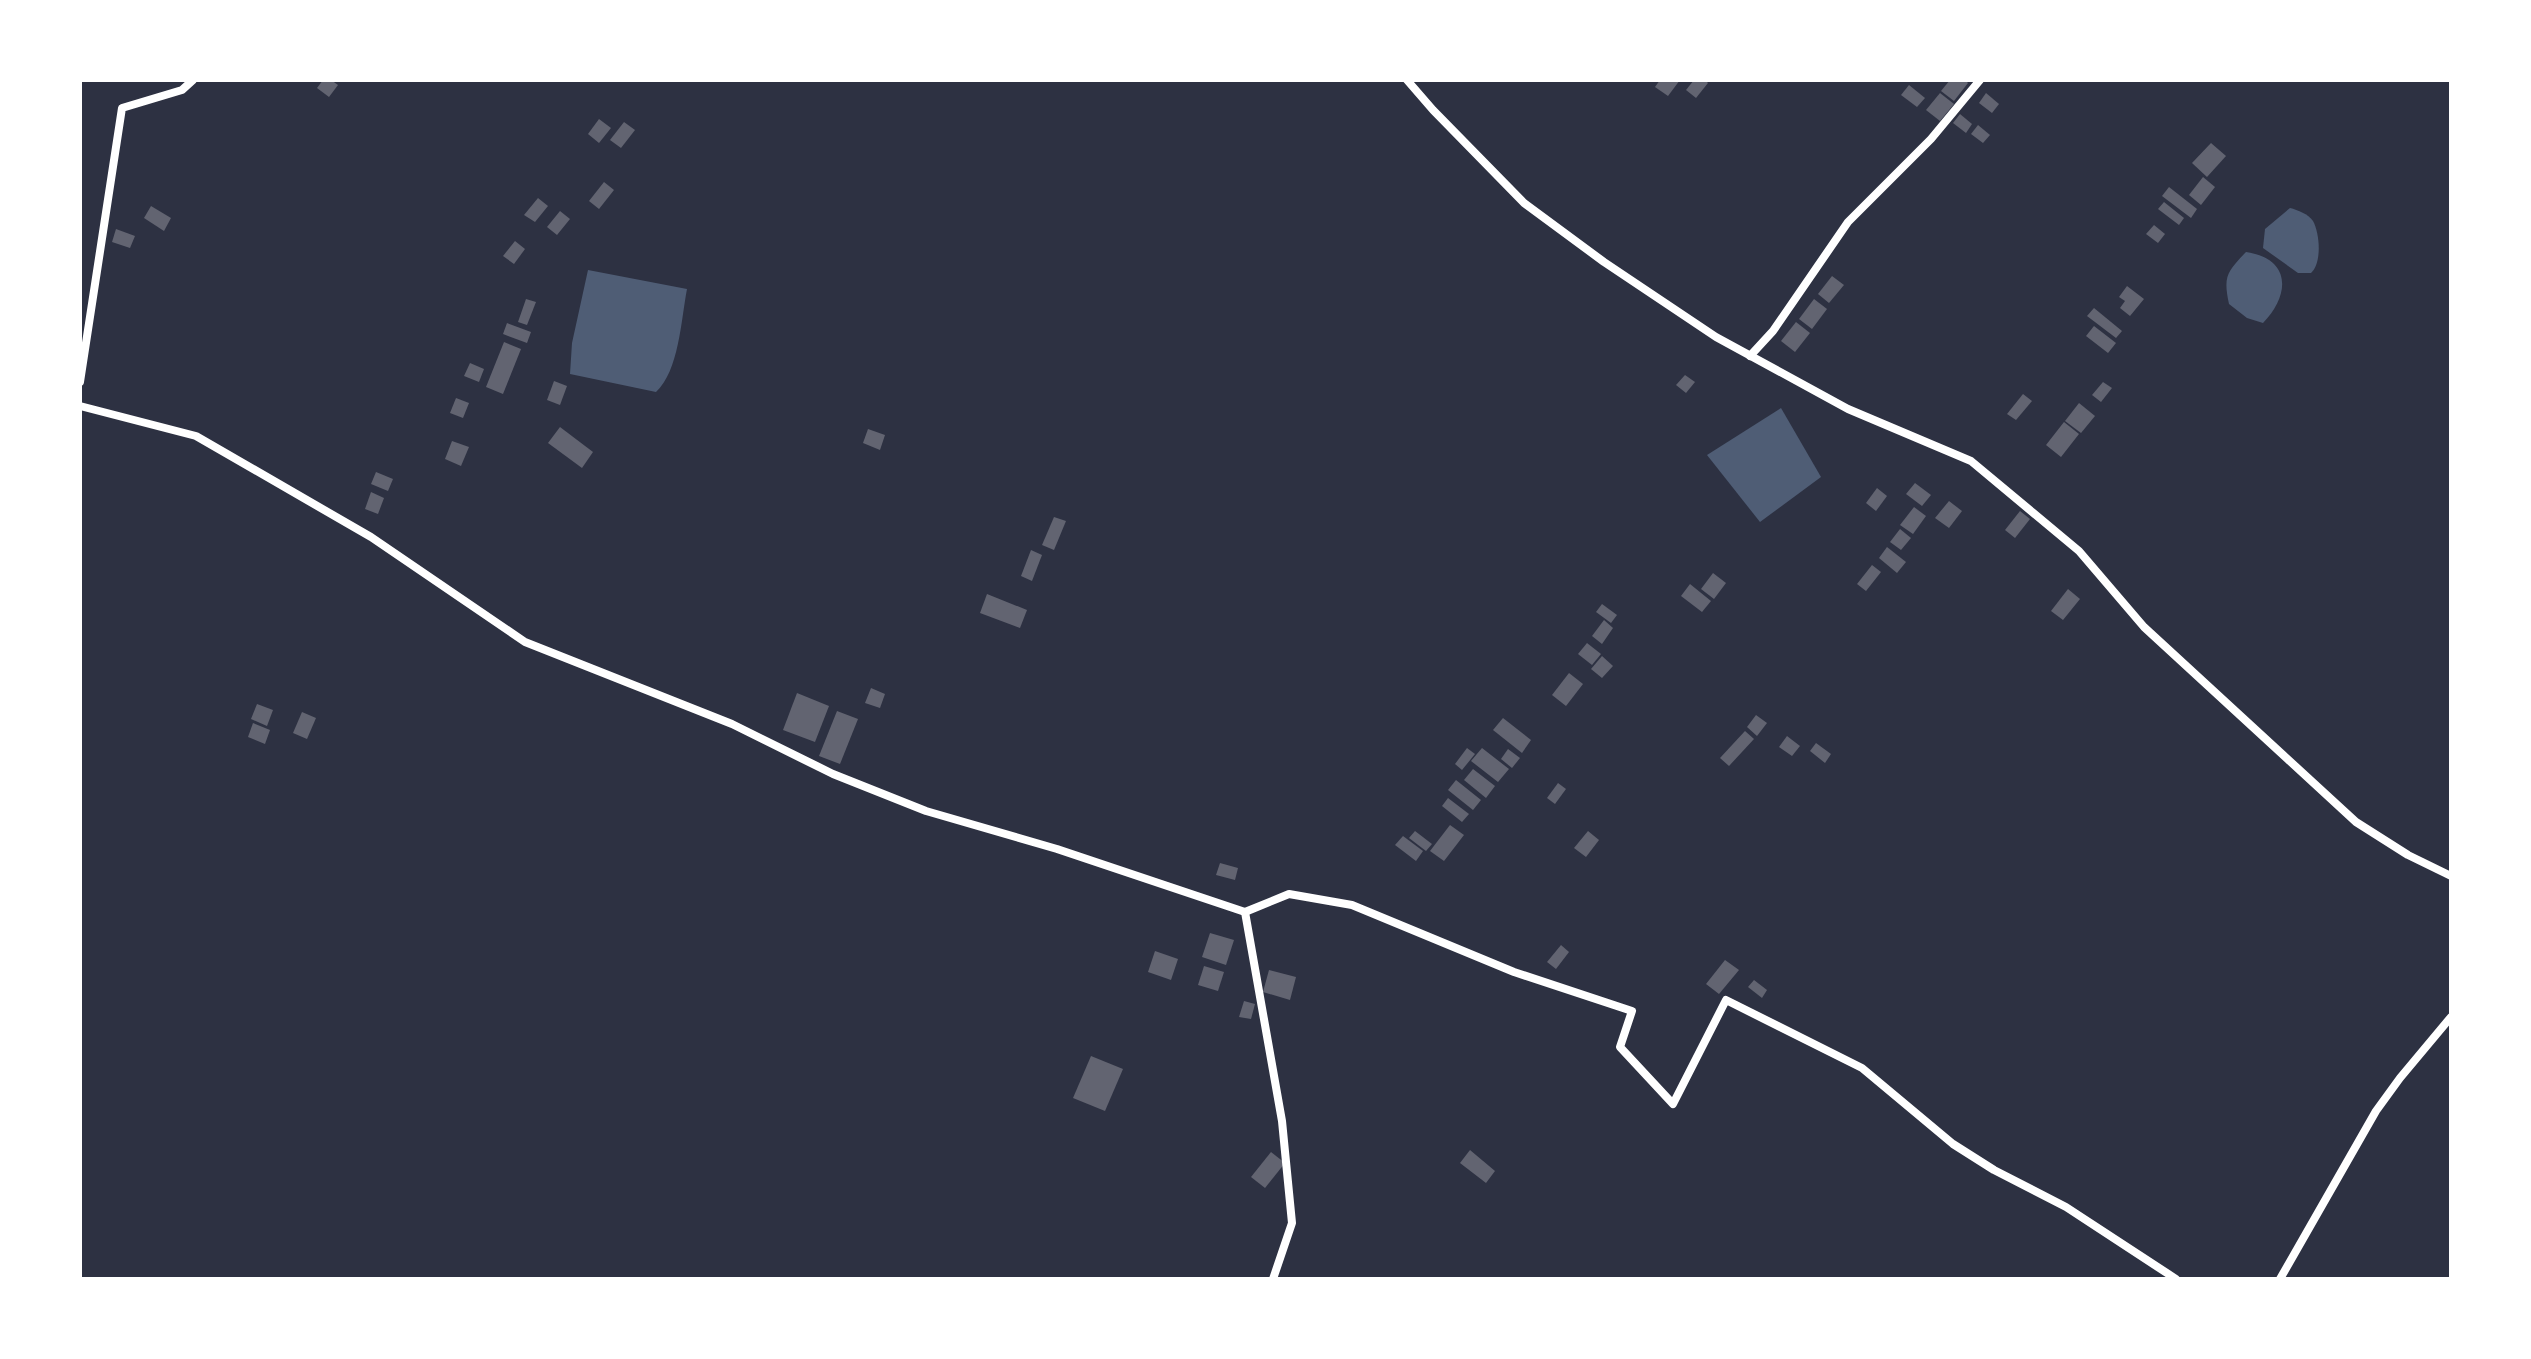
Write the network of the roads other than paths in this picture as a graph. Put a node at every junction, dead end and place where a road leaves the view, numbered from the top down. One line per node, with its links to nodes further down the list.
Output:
1 (193, 80): 5 (street)
2 (1407, 80): 4 (street)
3 (1980, 80): 4 (street)
4 (1750, 356): 7 (street)
5 (80, 382)
6 (80, 406): 8 (street)
7 (2451, 876)
8 (1245, 912): 10 (street); 11 (street)
9 (2451, 1017): 12 (street)
10 (1273, 1279)
11 (2176, 1279)
12 (2280, 1279)

